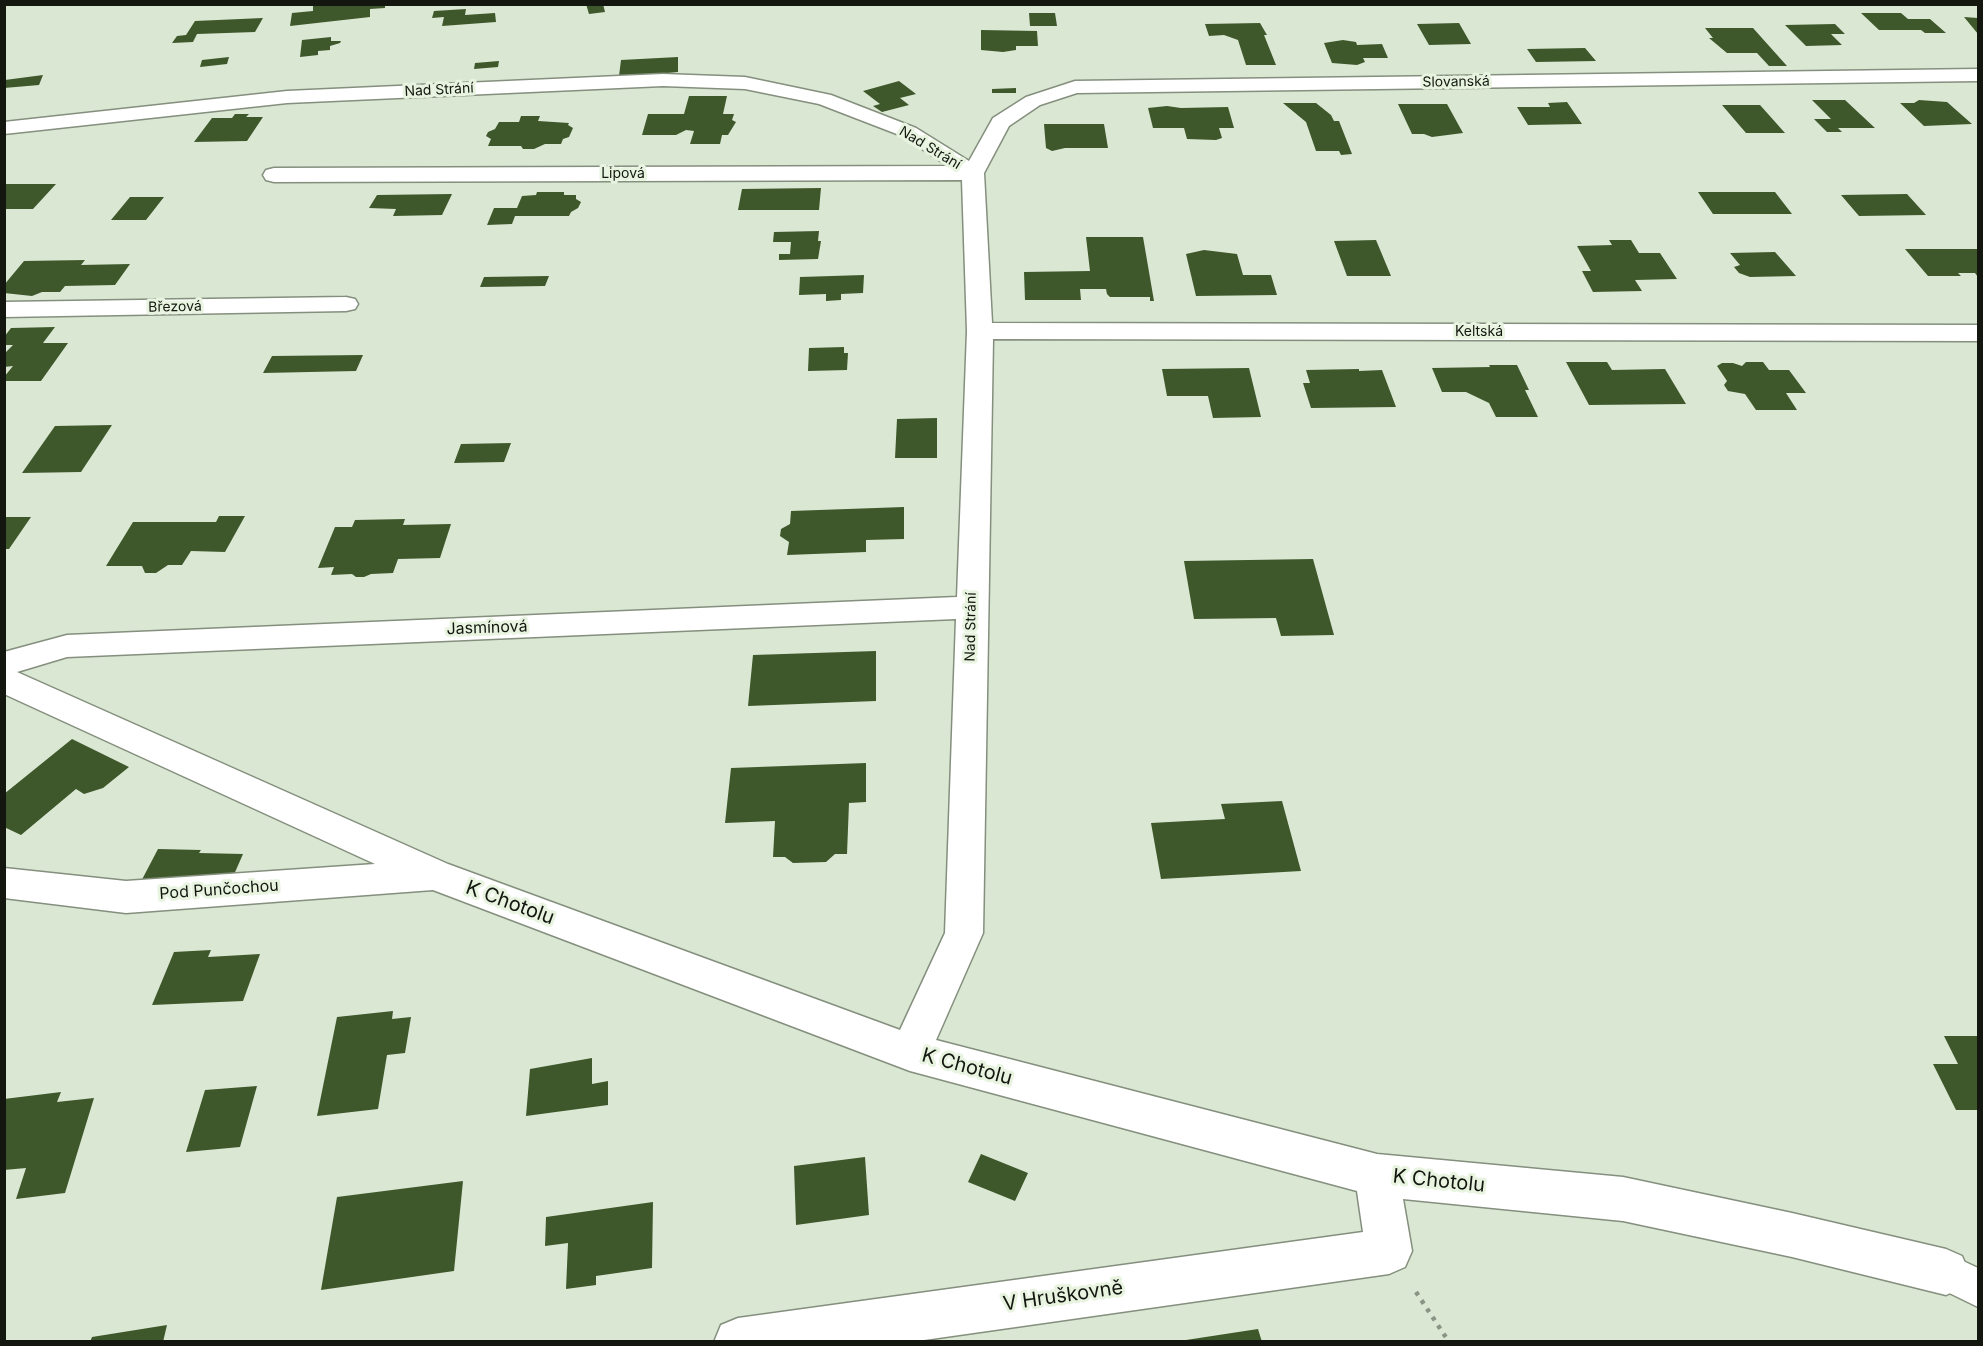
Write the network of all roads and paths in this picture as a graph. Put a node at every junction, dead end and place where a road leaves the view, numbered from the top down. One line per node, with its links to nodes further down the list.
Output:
1 (1978, 75): 4 (street, Slovanská)
2 (16, 127): 3 (street); 4 (street, Nad Strání)
3 (4, 147)
4 (972, 173): 5 (street, Lipová); 8 (street, Nad Strání)
5 (274, 175)
6 (346, 304): 7 (street, Březová)
7 (4, 310)
8 (980, 331): 9 (street, Keltská); 10 (street, Nad Strání)
9 (1978, 333)
10 (972, 607): 11 (street, Jasmínová); 15 (street, Nad Strání)
11 (4, 664)
12 (4, 680): 13 (street, K Chotolu)
13 (435, 875): 14 (street, Pod Punčochou); 15 (street, K Chotolu)
14 (4, 883)
15 (910, 1052): 16 (street, K Chotolu)
16 (1377, 1175): 17 (street); 18 (street, K Chotolu)
17 (1389, 1251): 19 (street, V Hruškovně); 20 (path)
18 (1962, 1280)
19 (738, 1341)
20 (1449, 1341)

